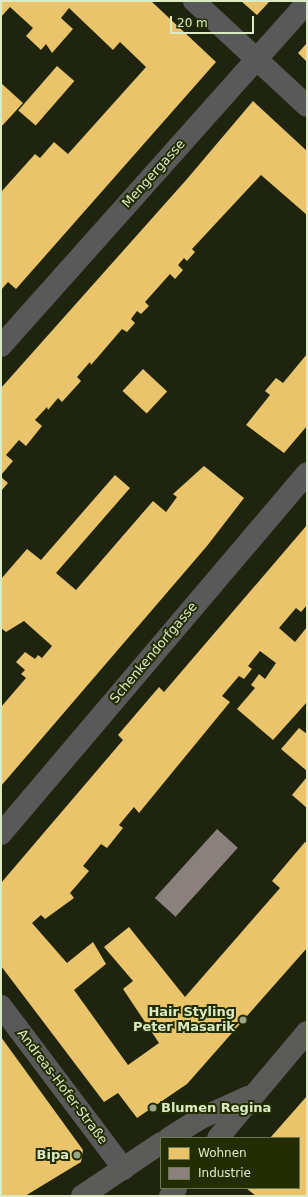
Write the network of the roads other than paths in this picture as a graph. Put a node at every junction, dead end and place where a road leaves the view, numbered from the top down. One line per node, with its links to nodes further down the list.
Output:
1 (194, 1): 3 (street)
2 (307, 2): 3 (street, Mengergasse)
3 (255, 61): 4 (street); 5 (street, Mengergasse)
4 (307, 106)
5 (1, 346)
6 (307, 473): 7 (street, Schenkendorfgasse)
7 (1, 834)
8 (1, 1006): 14 (street, Andreas-Hofer-Straße)
9 (307, 1032): 10 (main road)
10 (256, 1092): 11 (main road); 12 (main road)
11 (171, 1137)
12 (219, 1137)
13 (160, 1144): 14 (main road)
14 (124, 1168): 15 (main road)
15 (82, 1196)

